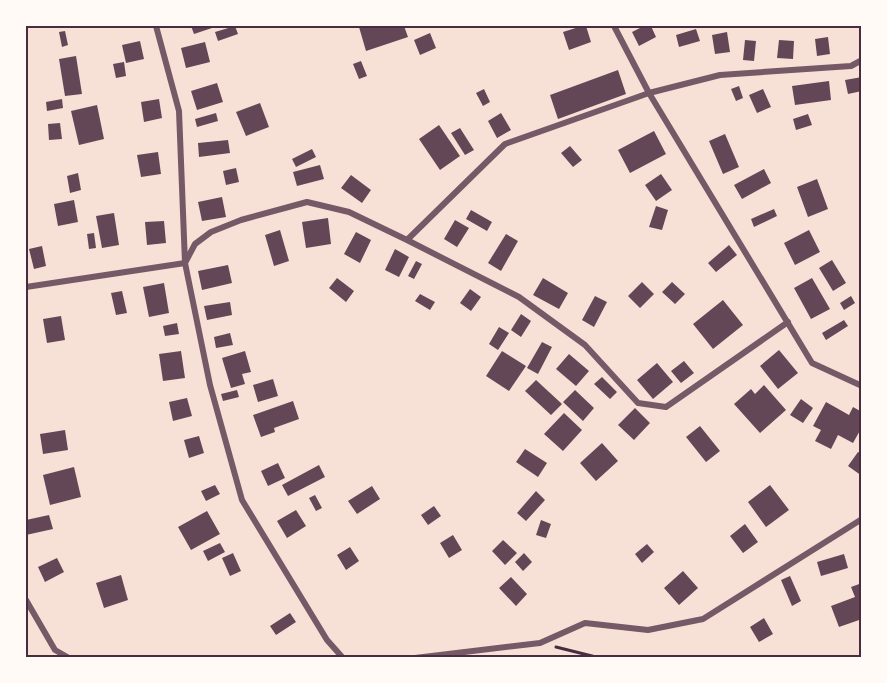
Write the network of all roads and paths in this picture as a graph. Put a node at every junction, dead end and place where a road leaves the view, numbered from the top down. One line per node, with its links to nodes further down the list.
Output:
1 (156, 26): 6 (street)
2 (614, 26): 4 (street)
3 (861, 60): 4 (street)
4 (650, 93): 5 (street); 8 (street)
5 (407, 240): 6 (street); 8 (street)
6 (185, 263): 7 (street); 16 (street)
7 (26, 287)
8 (788, 322): 9 (street)
9 (861, 386)
10 (861, 519): 12 (street)
11 (26, 600): 13 (street)
12 (540, 643): 17 (street); 18 (path)
13 (55, 650): 14 (street); 15 (street)
14 (52, 657)
15 (69, 657)
16 (343, 657)
17 (415, 657)
18 (600, 657)

